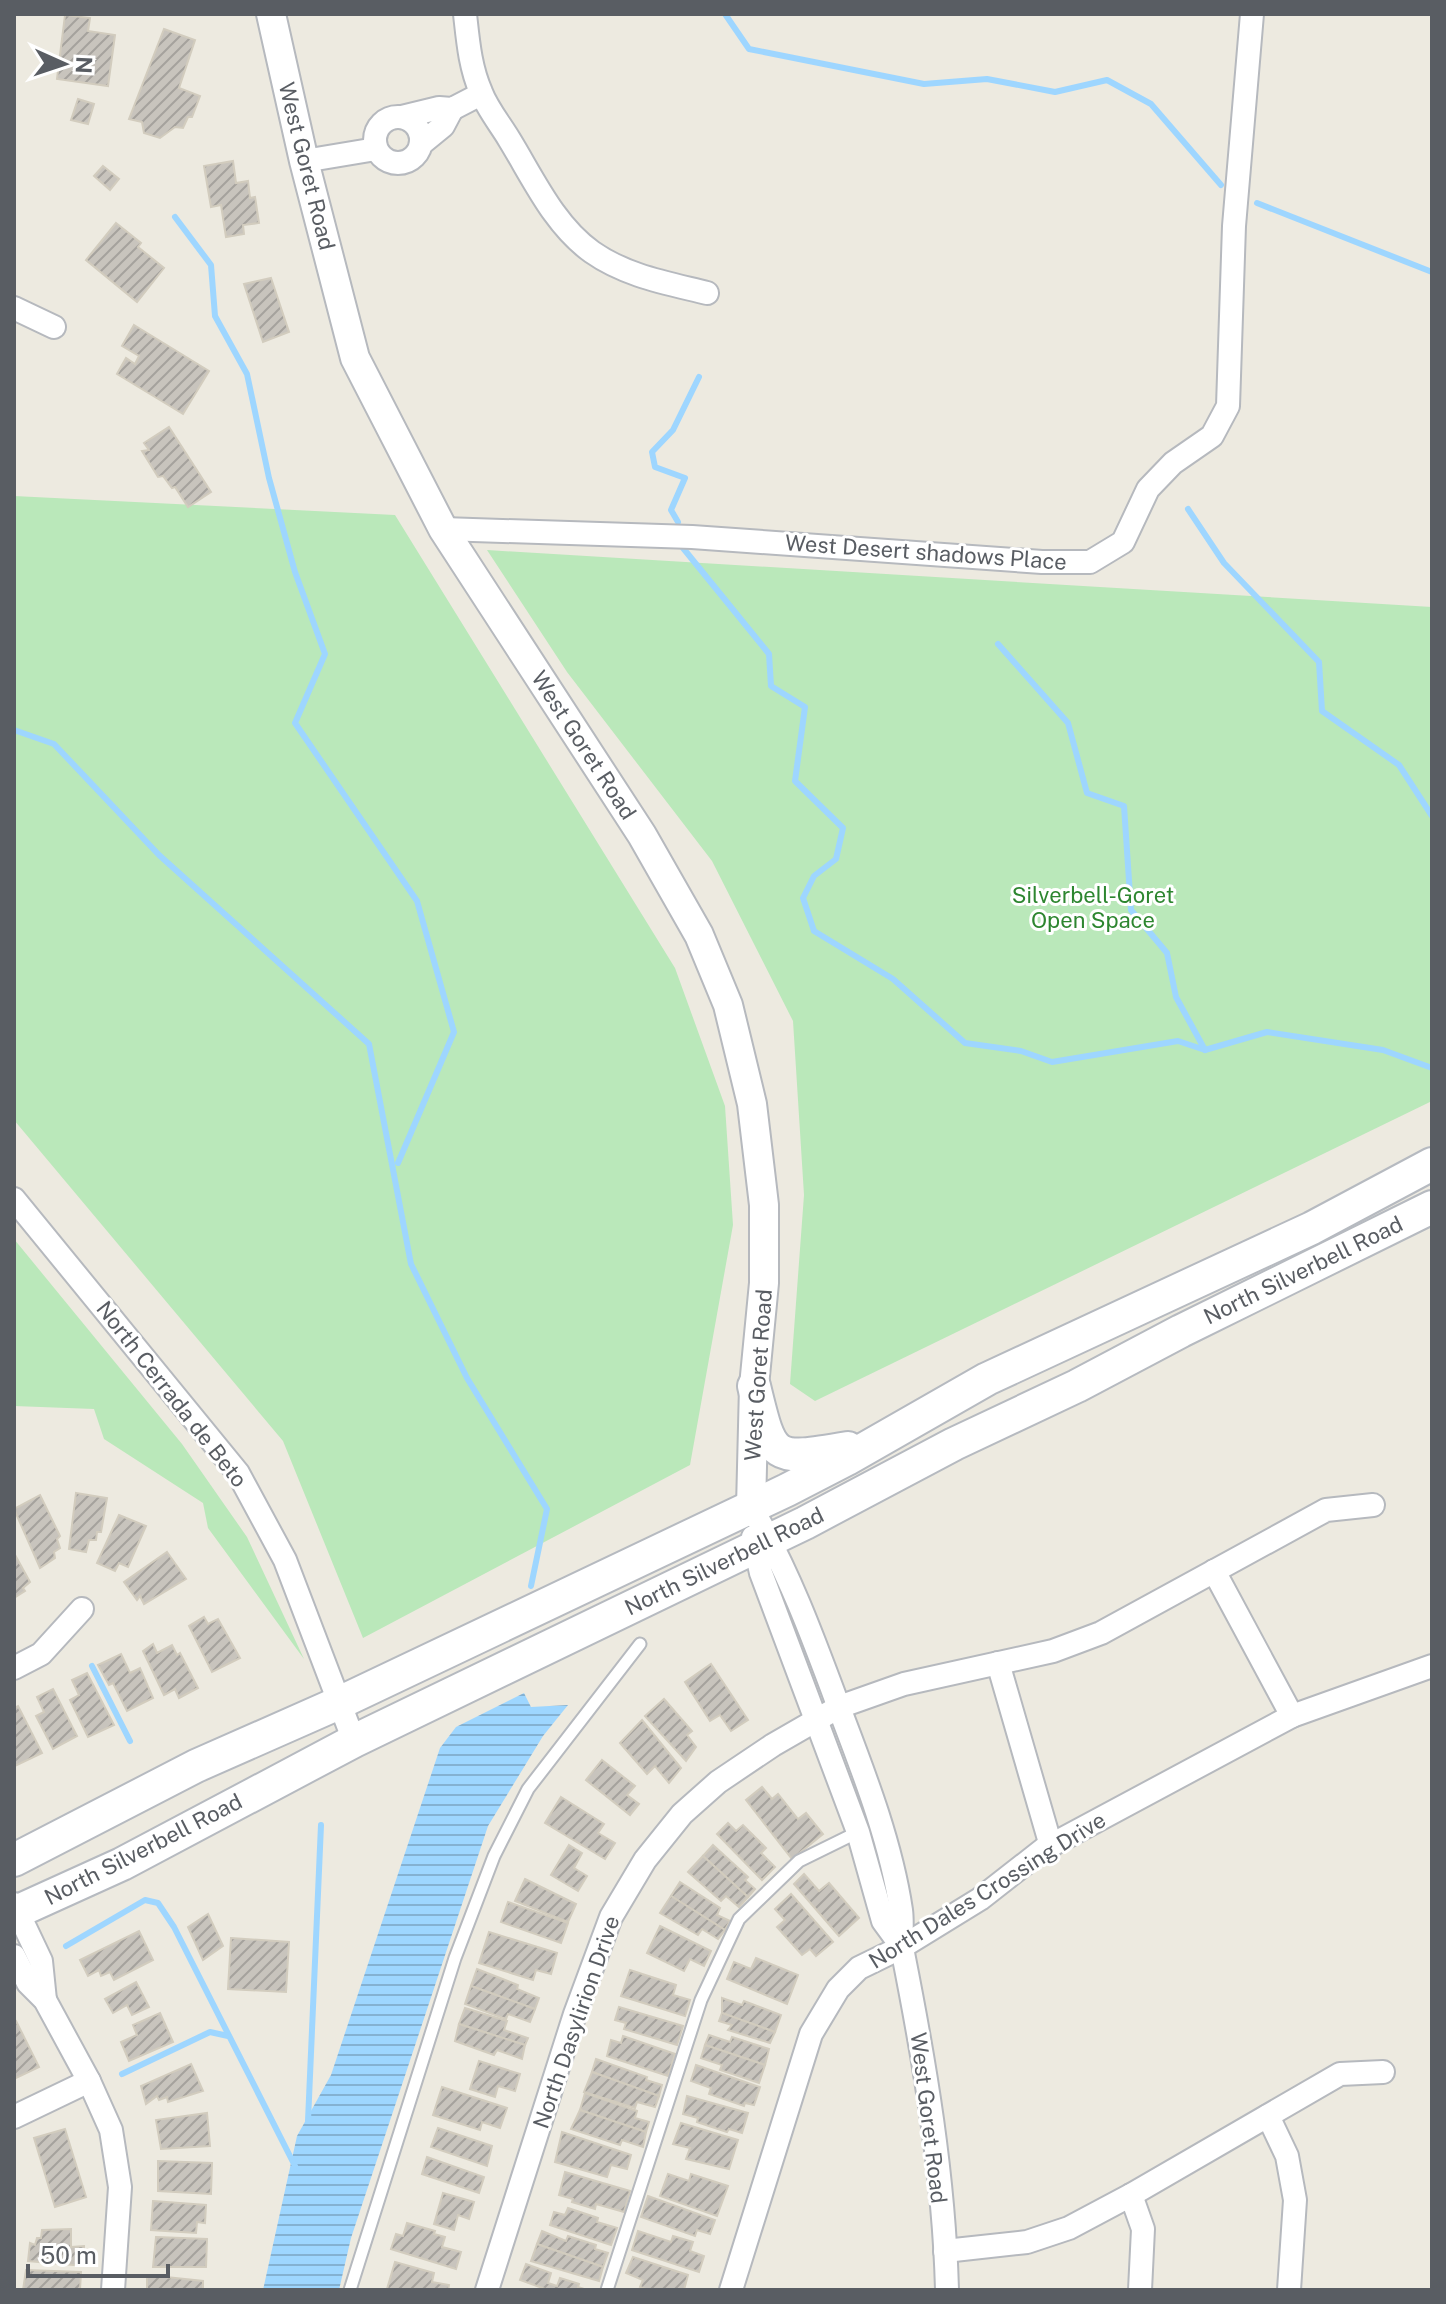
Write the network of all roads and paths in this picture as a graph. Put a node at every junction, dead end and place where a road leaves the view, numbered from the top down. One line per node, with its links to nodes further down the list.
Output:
1 (271, 14): 9 (street, West Goret Road)
2 (465, 14): 4 (street)
3 (1252, 14): 13 (street, West Desert shadows Place)
4 (481, 94): 5 (street); 10 (street)
5 (452, 109): 6 (street); 7 (street)
6 (402, 117): 7 (street); 8 (street)
7 (421, 144): 8 (street)
8 (376, 149): 9 (street)
9 (304, 161): 13 (street, West Goret Road)
10 (707, 293)
11 (14, 308): 12 (street)
12 (54, 327)
13 (443, 529): 17 (street, West Goret Road)
14 (1432, 1164): 18 (main road, North Silverbell Road)
15 (14, 1199): 28 (street, North Cerrada de Beto)
16 (1432, 1207): 21 (main road, North Silverbell Road)
17 (754, 1386): 18 (main road); 20 (street, West Goret Road)
18 (874, 1444): 20 (main road, North Silverbell Road)
19 (1373, 1505): 22 (street, North Dasylirion Drive)
20 (751, 1507): 21 (street, West Goret Road); 28 (main road, North Silverbell Road)
21 (762, 1543): 29 (street, West Goret Road); 31 (street, West Goret Road); 32 (main road, North Silverbell Road)
22 (1214, 1571): 25 (street, North Dasylirion Drive); 30 (street)
23 (82, 1609): 27 (street)
24 (640, 1644): 47 (lane)
25 (998, 1663): 29 (street, North Dasylirion Drive); 34 (street)
26 (1432, 1666): 30 (street, North Dales Crossing Drive)
27 (14, 1668)
28 (341, 1702): 32 (street, North Cerrada de Beto); 35 (main road, North Silverbell Road)
29 (839, 1707): 31 (street, North Dasylirion Drive); 37 (street, West Goret Road)
30 (1292, 1716): 34 (street, North Dales Crossing Drive)
31 (818, 1719): 33 (street, West Goret Road); 48 (street, North Dasylirion Drive)
32 (354, 1741): 36 (main road, North Silverbell Road)
33 (858, 1832): 37 (street, West Goret Road); 49 (lane)
34 (1051, 1846): 37 (street, North Dales Crossing Drive)
35 (14, 1860)
36 (15, 1909): 39 (street)
37 (902, 1947): 45 (street, West Goret Road); 50 (street, North Dales Crossing Drive)
38 (14, 1956): 39 (street)
39 (45, 2000): 41 (street)
40 (1383, 2072): 42 (street)
41 (89, 2081): 43 (street); 46 (street)
42 (1268, 2116): 44 (street); 53 (street)
43 (14, 2117)
44 (1131, 2195): 45 (street); 52 (street)
45 (945, 2251): 51 (street, West Goret Road)
46 (113, 2290)
47 (350, 2290)
48 (487, 2290)
49 (607, 2290)
50 (731, 2290)
51 (947, 2290)
52 (1140, 2290)
53 (1289, 2290)

